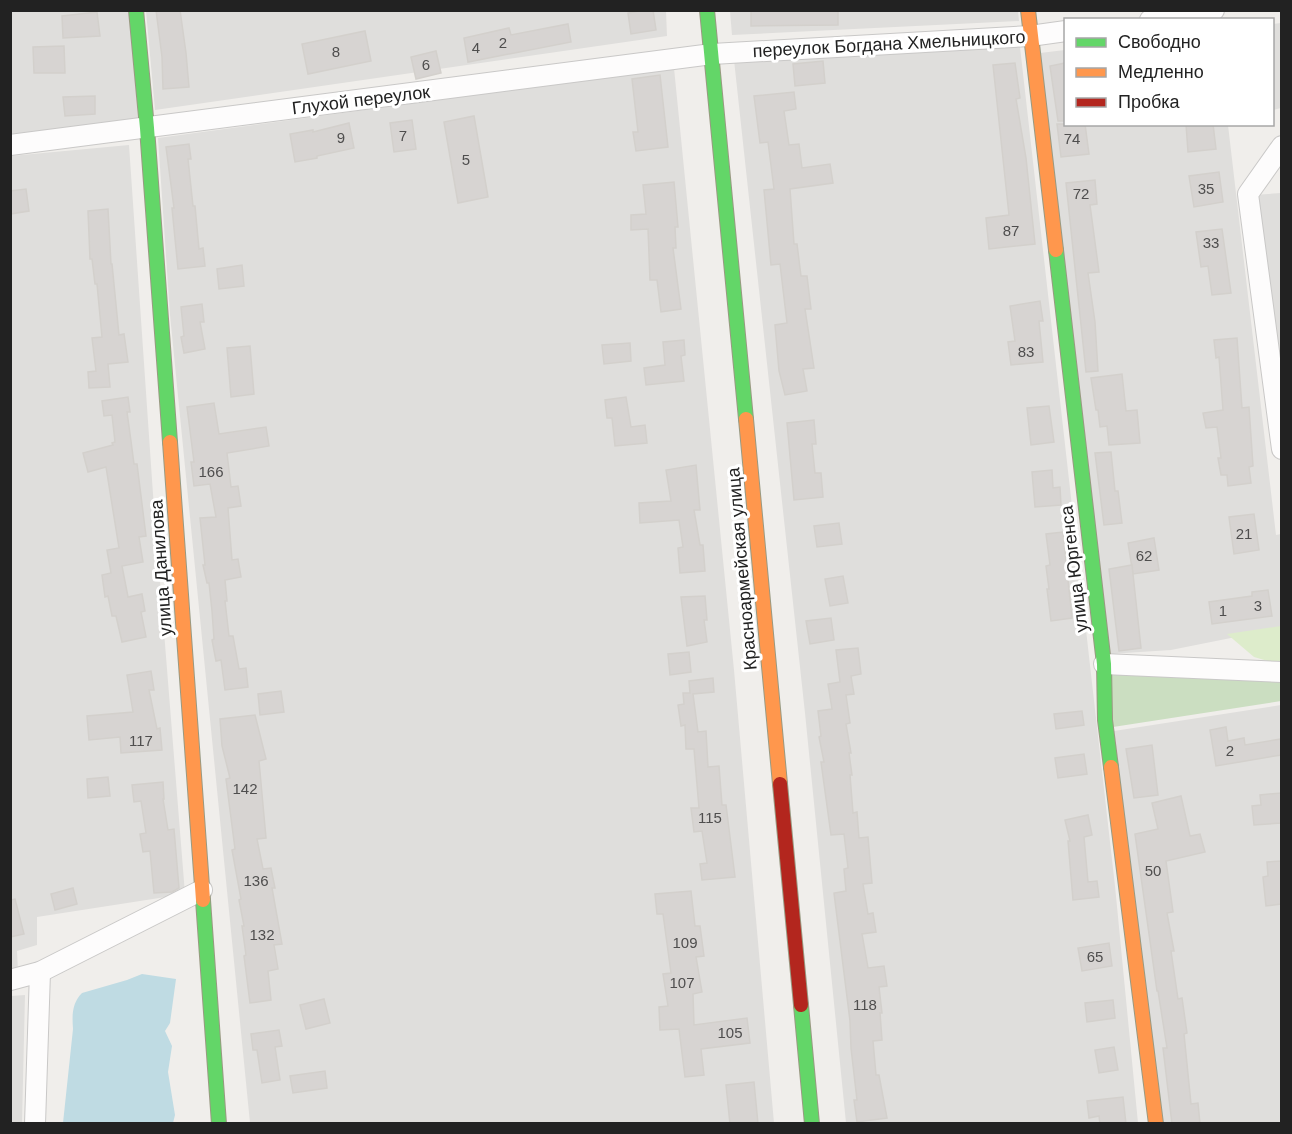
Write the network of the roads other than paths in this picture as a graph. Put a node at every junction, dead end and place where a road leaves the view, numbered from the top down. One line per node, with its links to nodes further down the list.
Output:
1 (136, 10): 9 (street, улица Данилова)
2 (707, 10): 8 (street, Красноармейская улица)
3 (1028, 10): 7 (street, улица Юргенса)
4 (1214, 10): 5 (street)
5 (1163, 18)
6 (1064, 31): 7 (street, переулок Богдана Хмельницкого)
7 (1030, 36): 8 (street, переулок Богдана Хмельницкого); 13 (street, улица Юргенса)
8 (711, 54): 9 (street, Глухой переулок); 20 (street, Красноармейская улица)
9 (147, 128): 10 (street, Глухой переулок); 15 (street, улица Данилова)
10 (10, 145)
11 (1281, 146): 12 (street)
12 (1281, 449)
13 (1104, 663): 14 (street); 21 (street, улица Юргенса)
14 (1281, 672)
15 (202, 890): 16 (street); 19 (street, улица Данилова)
16 (40, 972): 17 (street); 18 (street)
17 (10, 980)
18 (35, 1124)
19 (219, 1124)
20 (812, 1124)
21 (1156, 1124)

